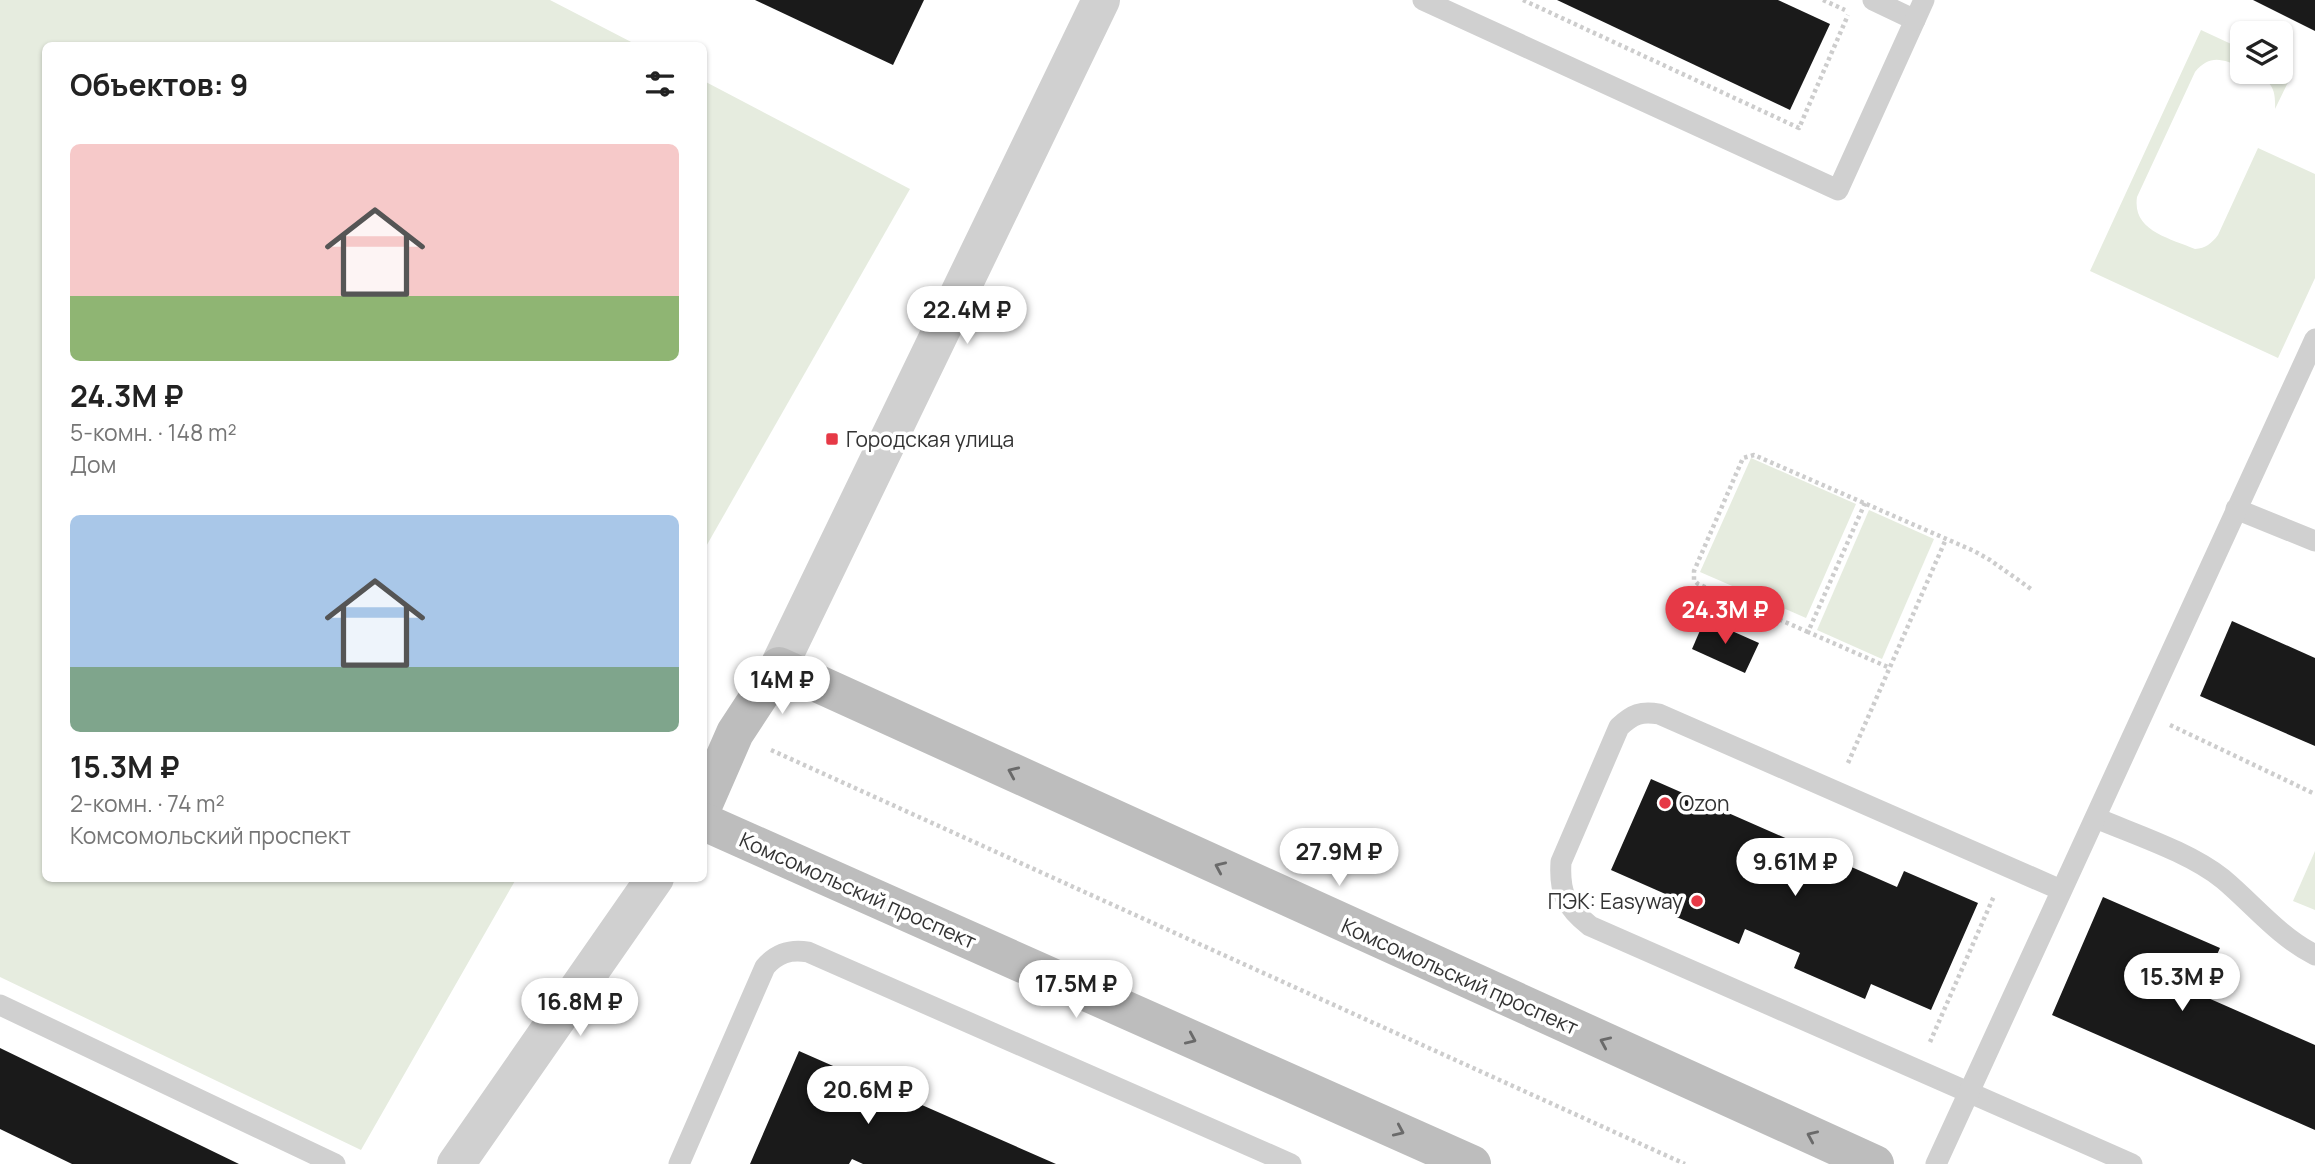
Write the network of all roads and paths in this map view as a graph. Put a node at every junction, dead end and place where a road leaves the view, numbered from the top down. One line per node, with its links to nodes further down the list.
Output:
1 (1101, 0): 15 (street)
2 (1423, 0): 7 (lane)
3 (1523, 0): 4 (path)
4 (1824, 0)
5 (1873, 0): 7 (lane)
6 (1924, 0): 7 (lane)
7 (1915, 20)
8 (2315, 339): 10 (lane)
9 (1865, 503): 11 (path); 14 (path); 14 (path)
10 (2236, 509): 12 (lane); 17 (lane)
11 (1946, 539): 13 (path); 16 (path)
12 (2315, 541)
13 (2031, 589)
14 (1808, 632): 16 (path)
15 (779, 666): 18 (main road); 37 (main road, Комсомольский проспект, one-way to 15)
16 (1890, 668): 19 (path)
17 (2143, 713): 20 (path); 22 (lane)
18 (735, 733): 21 (main road); 36 (path)
19 (1836, 791): 24 (lane); 29 (lane)
20 (2315, 794)
21 (707, 797)
22 (2096, 818): 26 (lane); 27 (lane)
23 (707, 823): 35 (main road, Комсомольский проспект, one-way to 35)
24 (2007, 866): 26 (lane); 29 (path)
25 (652, 882): 32 (street)
26 (2061, 890): 30 (lane)
27 (2315, 955)
28 (0, 1005): 31 (lane)
29 (1918, 1070): 30 (lane)
30 (1968, 1093): 38 (lane); 39 (lane)
31 (335, 1164)
32 (456, 1164)
33 (679, 1164): 34 (lane)
34 (1291, 1164)
35 (1472, 1164)
36 (1685, 1164)
37 (1875, 1164)
38 (1936, 1164)
39 (2132, 1164)

